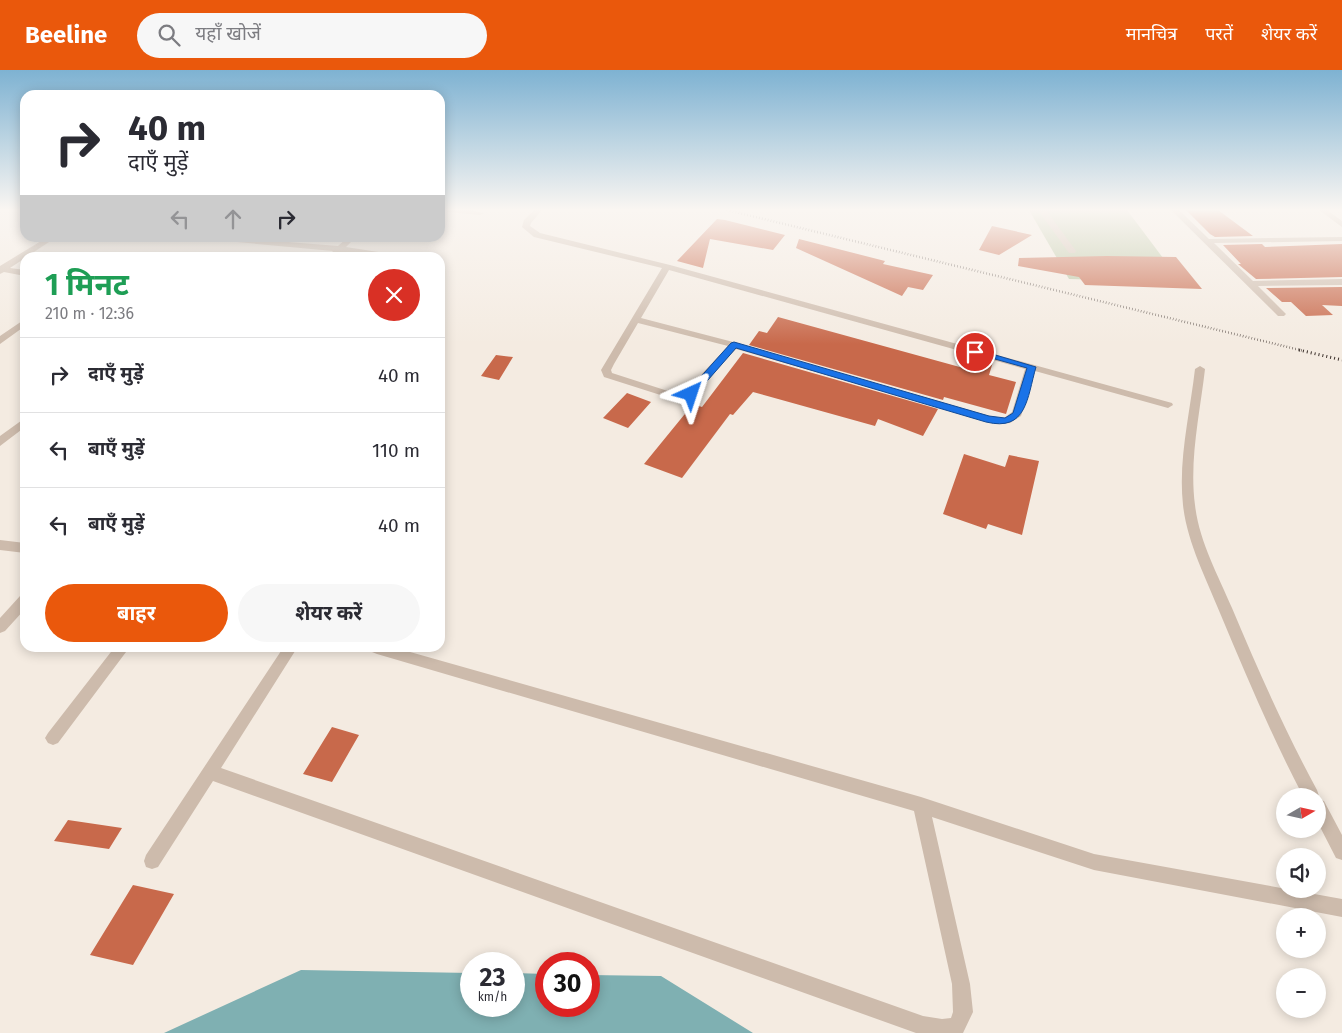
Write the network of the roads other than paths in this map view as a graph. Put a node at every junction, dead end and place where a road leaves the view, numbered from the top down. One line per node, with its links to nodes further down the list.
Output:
1 (619, 255): 4 (street)
2 (1222, 255): 8 (street)
3 (20, 258): 5 (street)
4 (667, 267): 10 (street); 14 (street)
5 (1, 270): 6 (street)
6 (20, 272)
7 (1342, 282): 8 (street)
8 (1250, 284): 9 (street)
9 (1281, 314)
10 (635, 319): 13 (street); 13 (street)
11 (20, 326): 12 (street)
12 (0, 341)
13 (734, 345): 14 (street)
14 (1032, 367): 16 (street)
15 (1200, 370): 28 (street)
16 (1168, 404)
17 (20, 425): 18 (street)
18 (0, 442)
19 (0, 545): 20 (street)
20 (20, 547)
21 (20, 605): 22 (street)
22 (0, 627)
23 (119, 652): 26 (street)
24 (287, 652): 27 (street)
25 (392, 652): 29 (street)
26 (54, 738)
27 (210, 772): 29 (street); 32 (street)
28 (1307, 788)
29 (921, 806): 33 (street)
30 (1326, 822): 31 (street)
31 (1342, 852)
32 (152, 861)
33 (1342, 908)

